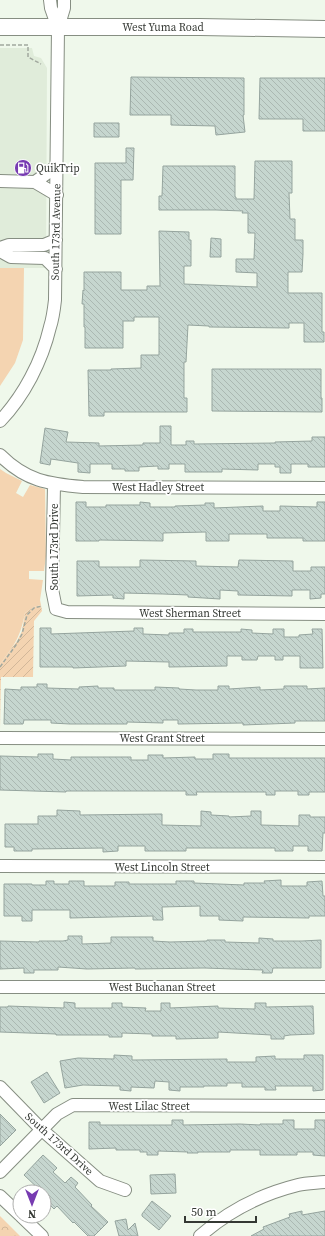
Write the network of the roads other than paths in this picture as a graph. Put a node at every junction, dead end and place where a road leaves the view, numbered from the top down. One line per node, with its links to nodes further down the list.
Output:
1 (50, 0): 4 (street, South 173rd Avenue)
2 (64, 0): 4 (street, South 173rd Avenue)
3 (0, 27): 4 (main road, West Yuma Road)
4 (58, 28): 5 (main road, West Yuma Road); 6 (street, South 173rd Avenue)
5 (325, 29)
6 (57, 166): 8 (street); 9 (street, South 173rd Avenue)
7 (0, 181): 8 (street)
8 (36, 182): 9 (street)
9 (57, 195): 10 (street, South 173rd Avenue)
10 (56, 240): 11 (street); 13 (street, South 173rd Avenue)
11 (0, 248)
12 (0, 251): 13 (street)
13 (56, 269): 14 (street, South 173rd Avenue)
14 (0, 422)
15 (0, 454): 16 (street, West Hadley Street)
16 (54, 485): 17 (street, West Hadley Street); 18 (street, South 173rd Drive)
17 (325, 488)
18 (56, 609): 19 (street, West Sherman Street)
19 (325, 614)
20 (0, 738): 21 (street, West Grant Street)
21 (325, 739)
22 (0, 866): 23 (street, West Lincoln Street)
23 (325, 867)
24 (325, 986): 25 (street, West Buchanan Street)
25 (0, 987)
26 (0, 1087): 28 (street, South 173rd Drive)
27 (325, 1106): 28 (street, West Lilac Street)
28 (41, 1129): 29 (street, West Lilac Street); 31 (street, South 173rd Drive)
29 (0, 1172)
30 (325, 1182): 36 (street)
31 (125, 1190)
32 (0, 1196): 33 (street)
33 (12, 1208)
34 (29, 1224): 35 (street)
35 (42, 1236)
36 (200, 1236)

